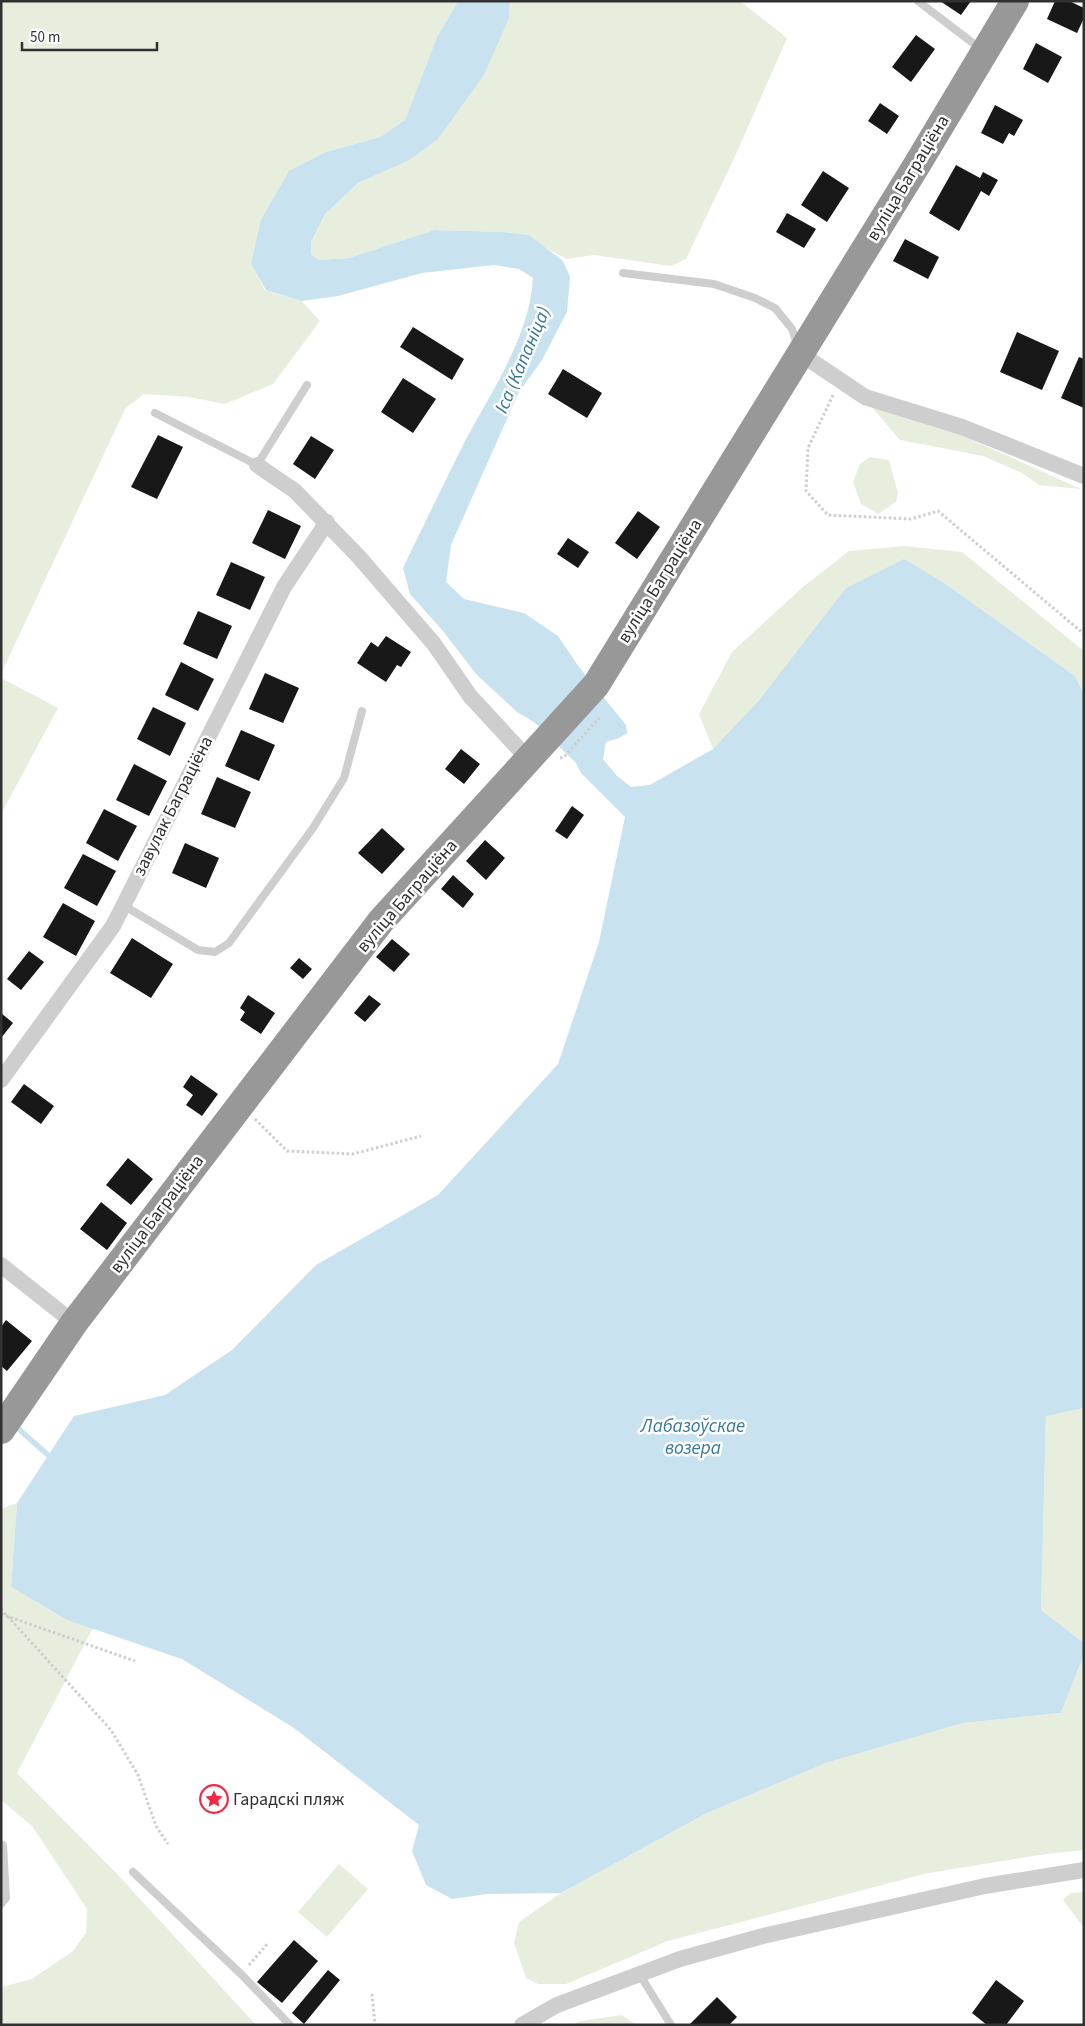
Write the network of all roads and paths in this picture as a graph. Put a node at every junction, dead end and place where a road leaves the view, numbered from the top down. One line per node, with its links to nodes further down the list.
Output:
1 (918, 1): 3 (lane)
2 (1015, 1): 3 (highway, вуліца Баграціёна)
3 (985, 52): 5 (highway, вуліца Баграціёна)
4 (623, 273): 5 (lane)
5 (801, 354): 6 (street); 15 (highway, вуліца Баграціёна)
6 (840, 381): 10 (street); 12 (path)
7 (307, 385): 9 (lane)
8 (155, 413): 9 (lane)
9 (257, 466): 11 (street)
10 (1084, 476)
11 (327, 522): 16 (street); 17 (street, завулак Баграціёна)
12 (1084, 634)
13 (362, 711): 17 (lane)
14 (601, 716): 15 (path)
15 (556, 749): 16 (highway, вуліца Баграціёна)
16 (529, 760): 22 (highway, вуліца Баграціёна)
17 (123, 905): 18 (street, завулак Баграціёна)
18 (1, 1080)
19 (252, 1116): 20 (path)
20 (421, 1136)
21 (1, 1265): 22 (street)
22 (74, 1324): 23 (highway, вуліца Баграціёна)
23 (1, 1430)
24 (1, 1609): 26 (path)
25 (1, 1614): 26 (path)
26 (9, 1617): 27 (path); 29 (path)
27 (135, 1661)
28 (1, 1844): 32 (lane)
29 (168, 1844)
30 (1084, 1870): 35 (street)
31 (132, 1872): 34 (lane)
32 (1, 1904)
33 (268, 1943): 34 (path)
34 (240, 1974): 37 (lane)
35 (640, 1975): 39 (street); 40 (lane)
36 (372, 1994): 38 (path)
37 (290, 2025)
38 (375, 2025)
39 (522, 2025)
40 (671, 2025)

